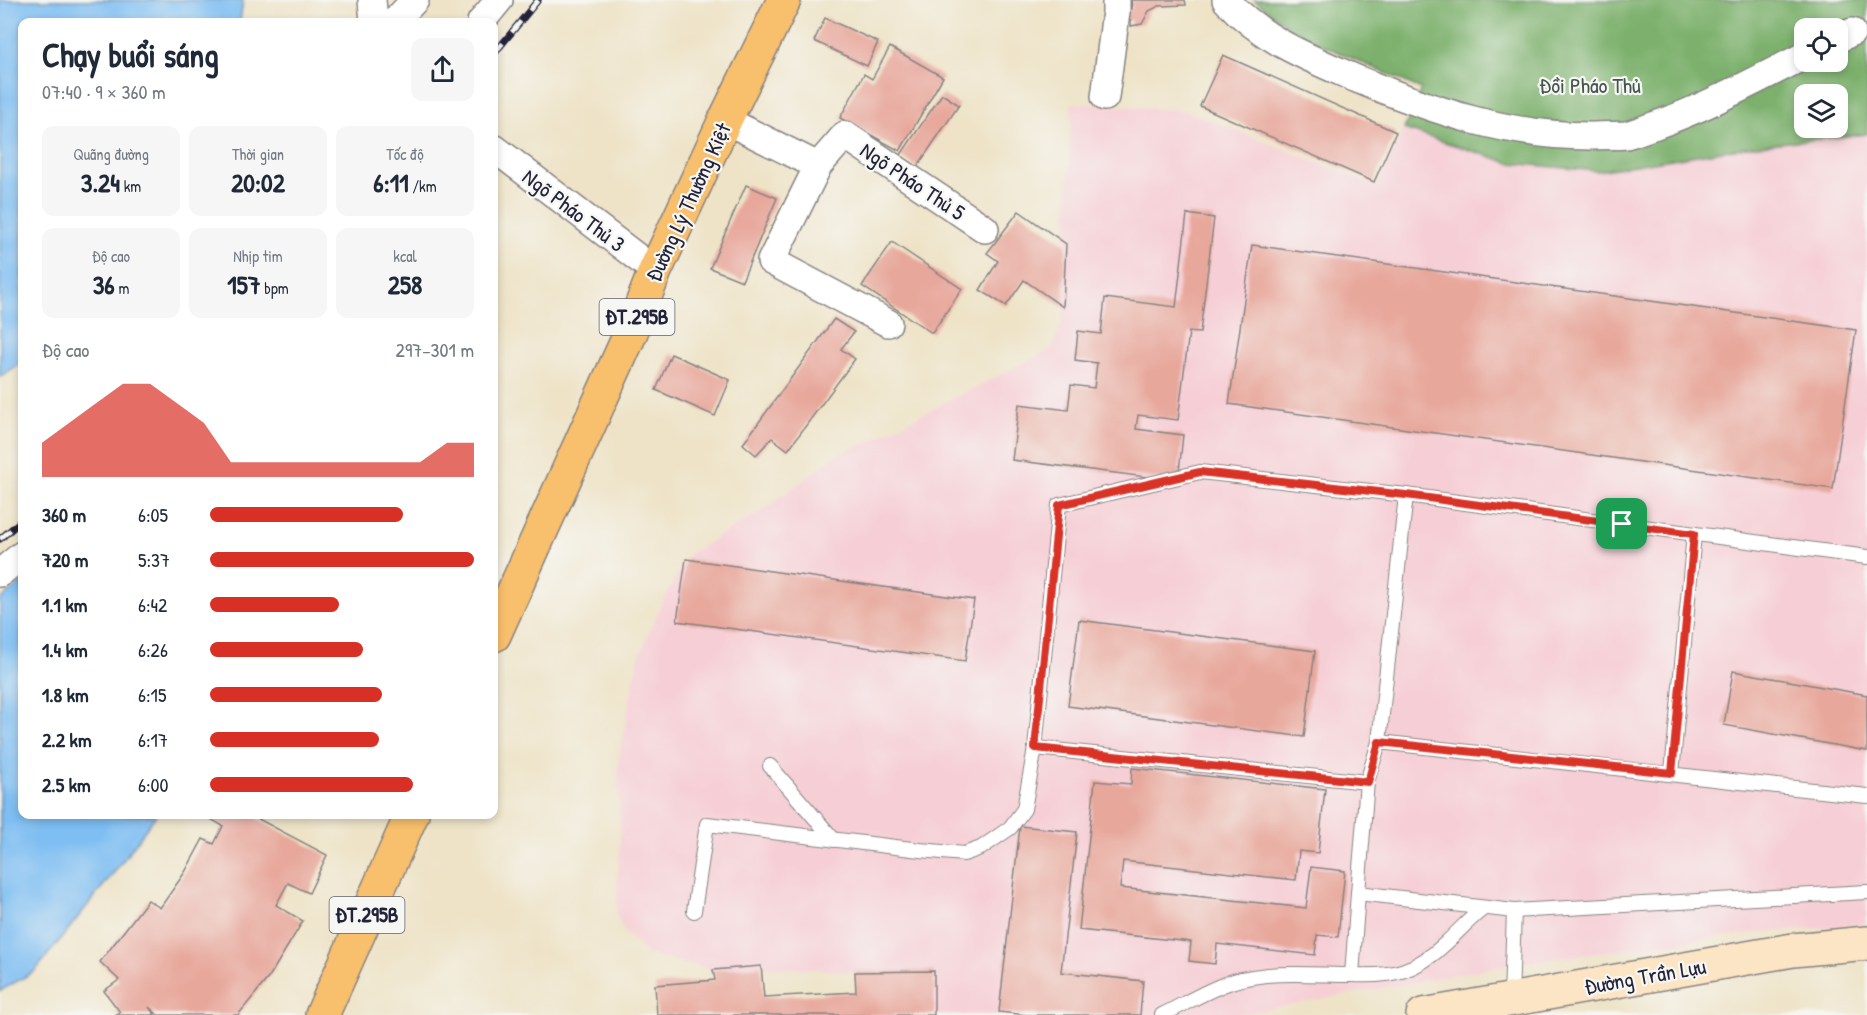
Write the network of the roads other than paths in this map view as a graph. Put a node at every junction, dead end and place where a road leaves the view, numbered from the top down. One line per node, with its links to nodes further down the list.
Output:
1 (372, 0): 7 (street)
2 (415, 0): 8 (street)
3 (499, 0): 9 (street)
4 (784, 0): 12 (main road, Đường Lý Thường Kiệt / ĐT.295B)
5 (1116, 0): 11 (street)
6 (1226, 0): 10 (street)
7 (374, 18)
8 (398, 18)
9 (484, 18)
10 (1794, 61)
11 (1105, 98)
12 (725, 120): 14 (street); 16 (main road, Đường Lý Thường Kiệt / ĐT.295B)
13 (498, 151): 16 (street, Ngõ Pháo Thủ 3)
14 (818, 166): 15 (street, Ngõ Pháo Thủ 5); 17 (street, Ngõ Pháo Thủ 5)
15 (985, 229)
16 (655, 271): 23 (main road, Đường Lý Thường Kiệt / ĐT.295B)
17 (888, 323)
18 (1406, 495): 19 (lane); 24 (lane); 25 (lane)
19 (1694, 534): 20 (lane); 27 (lane)
20 (1867, 557)
21 (18, 558): 22 (street)
22 (0, 573)
23 (498, 626)
24 (1379, 742): 27 (lane); 28 (lane)
25 (1035, 748): 28 (lane); 31 (lane)
26 (770, 766): 31 (lane)
27 (1672, 773): 29 (lane)
28 (1368, 782): 33 (lane)
29 (1867, 796)
30 (410, 819): 41 (main road, ĐT.295B)
31 (834, 840): 35 (lane)
32 (1867, 892): 36 (lane)
33 (1358, 893): 34 (lane); 38 (lane)
34 (1484, 908): 36 (lane); 38 (lane)
35 (694, 911)
36 (1514, 911): 39 (lane)
37 (1867, 943): 39 (main road, Đường Trần Lựu)
38 (1352, 975): 42 (lane)
39 (1511, 1000): 40 (main road, Đường Trần Lựu)
40 (1467, 1011): 43 (main road, Đường Trần Lựu)
41 (322, 1015)
42 (1162, 1015)
43 (1424, 1015)

